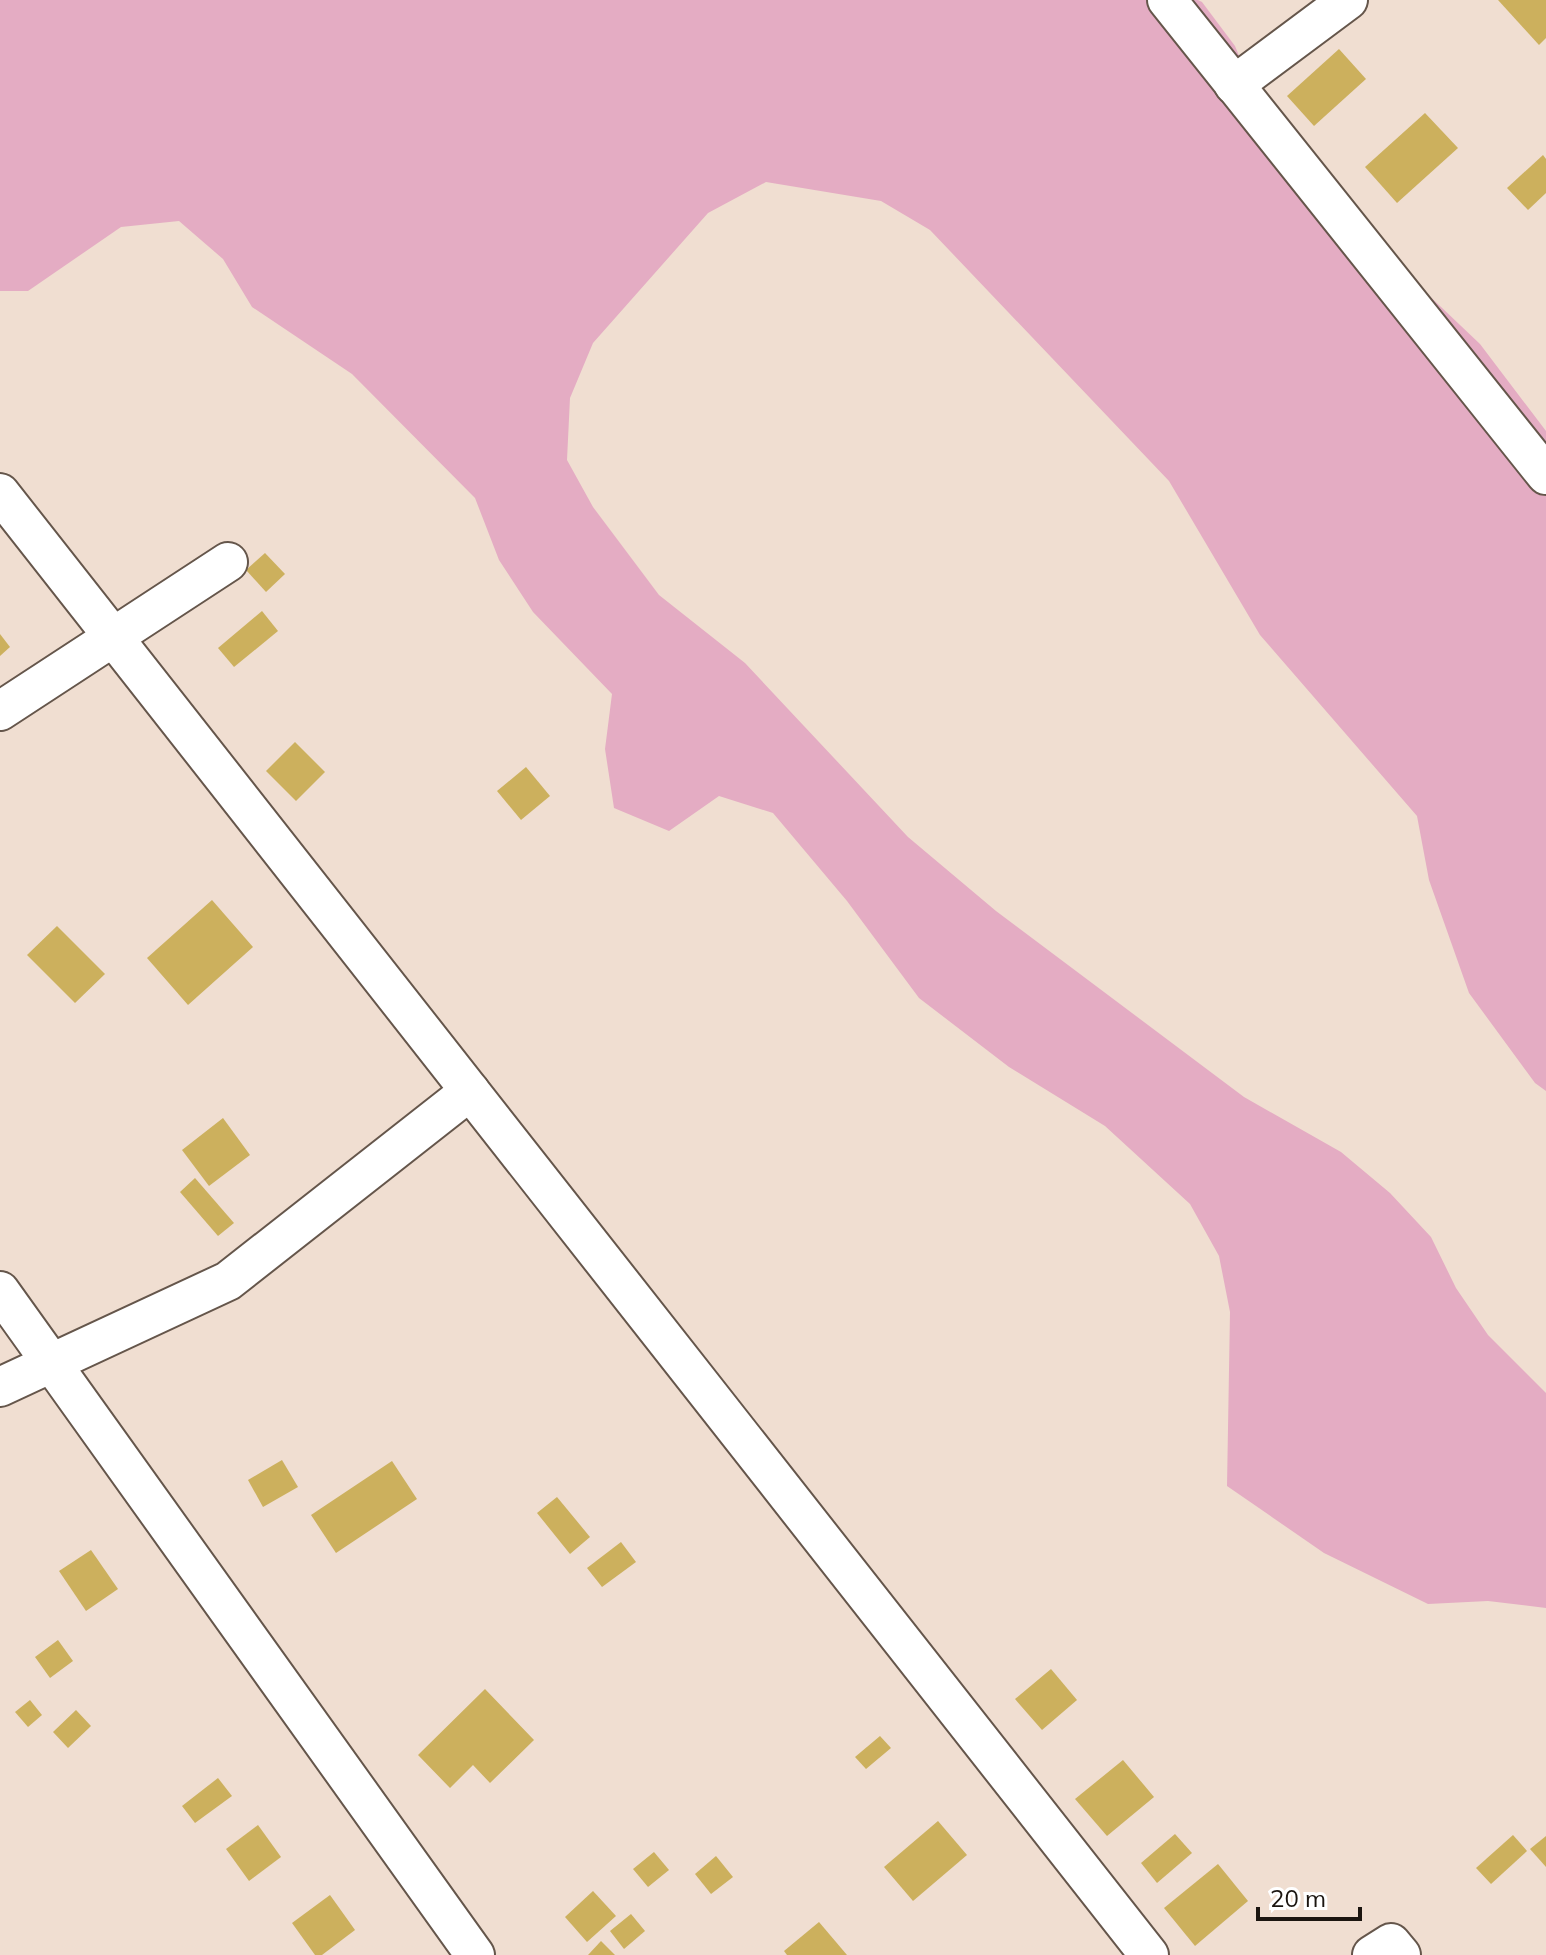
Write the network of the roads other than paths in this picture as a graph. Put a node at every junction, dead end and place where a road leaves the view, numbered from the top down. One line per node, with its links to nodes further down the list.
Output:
1 (1167, 0): 3 (street)
2 (1348, 0): 3 (street)
3 (1234, 85): 4 (street)
4 (1546, 475)
5 (0, 493): 7 (street)
6 (228, 562): 7 (street)
7 (113, 637): 8 (street); 9 (street)
8 (0, 711)
9 (470, 1091): 11 (street); 14 (street)
10 (0, 1291): 11 (street)
11 (50, 1362): 12 (street); 13 (street)
12 (0, 1387)
13 (475, 1955)
14 (1149, 1955)
15 (1372, 1955): 16 (street)
16 (1401, 1955)

